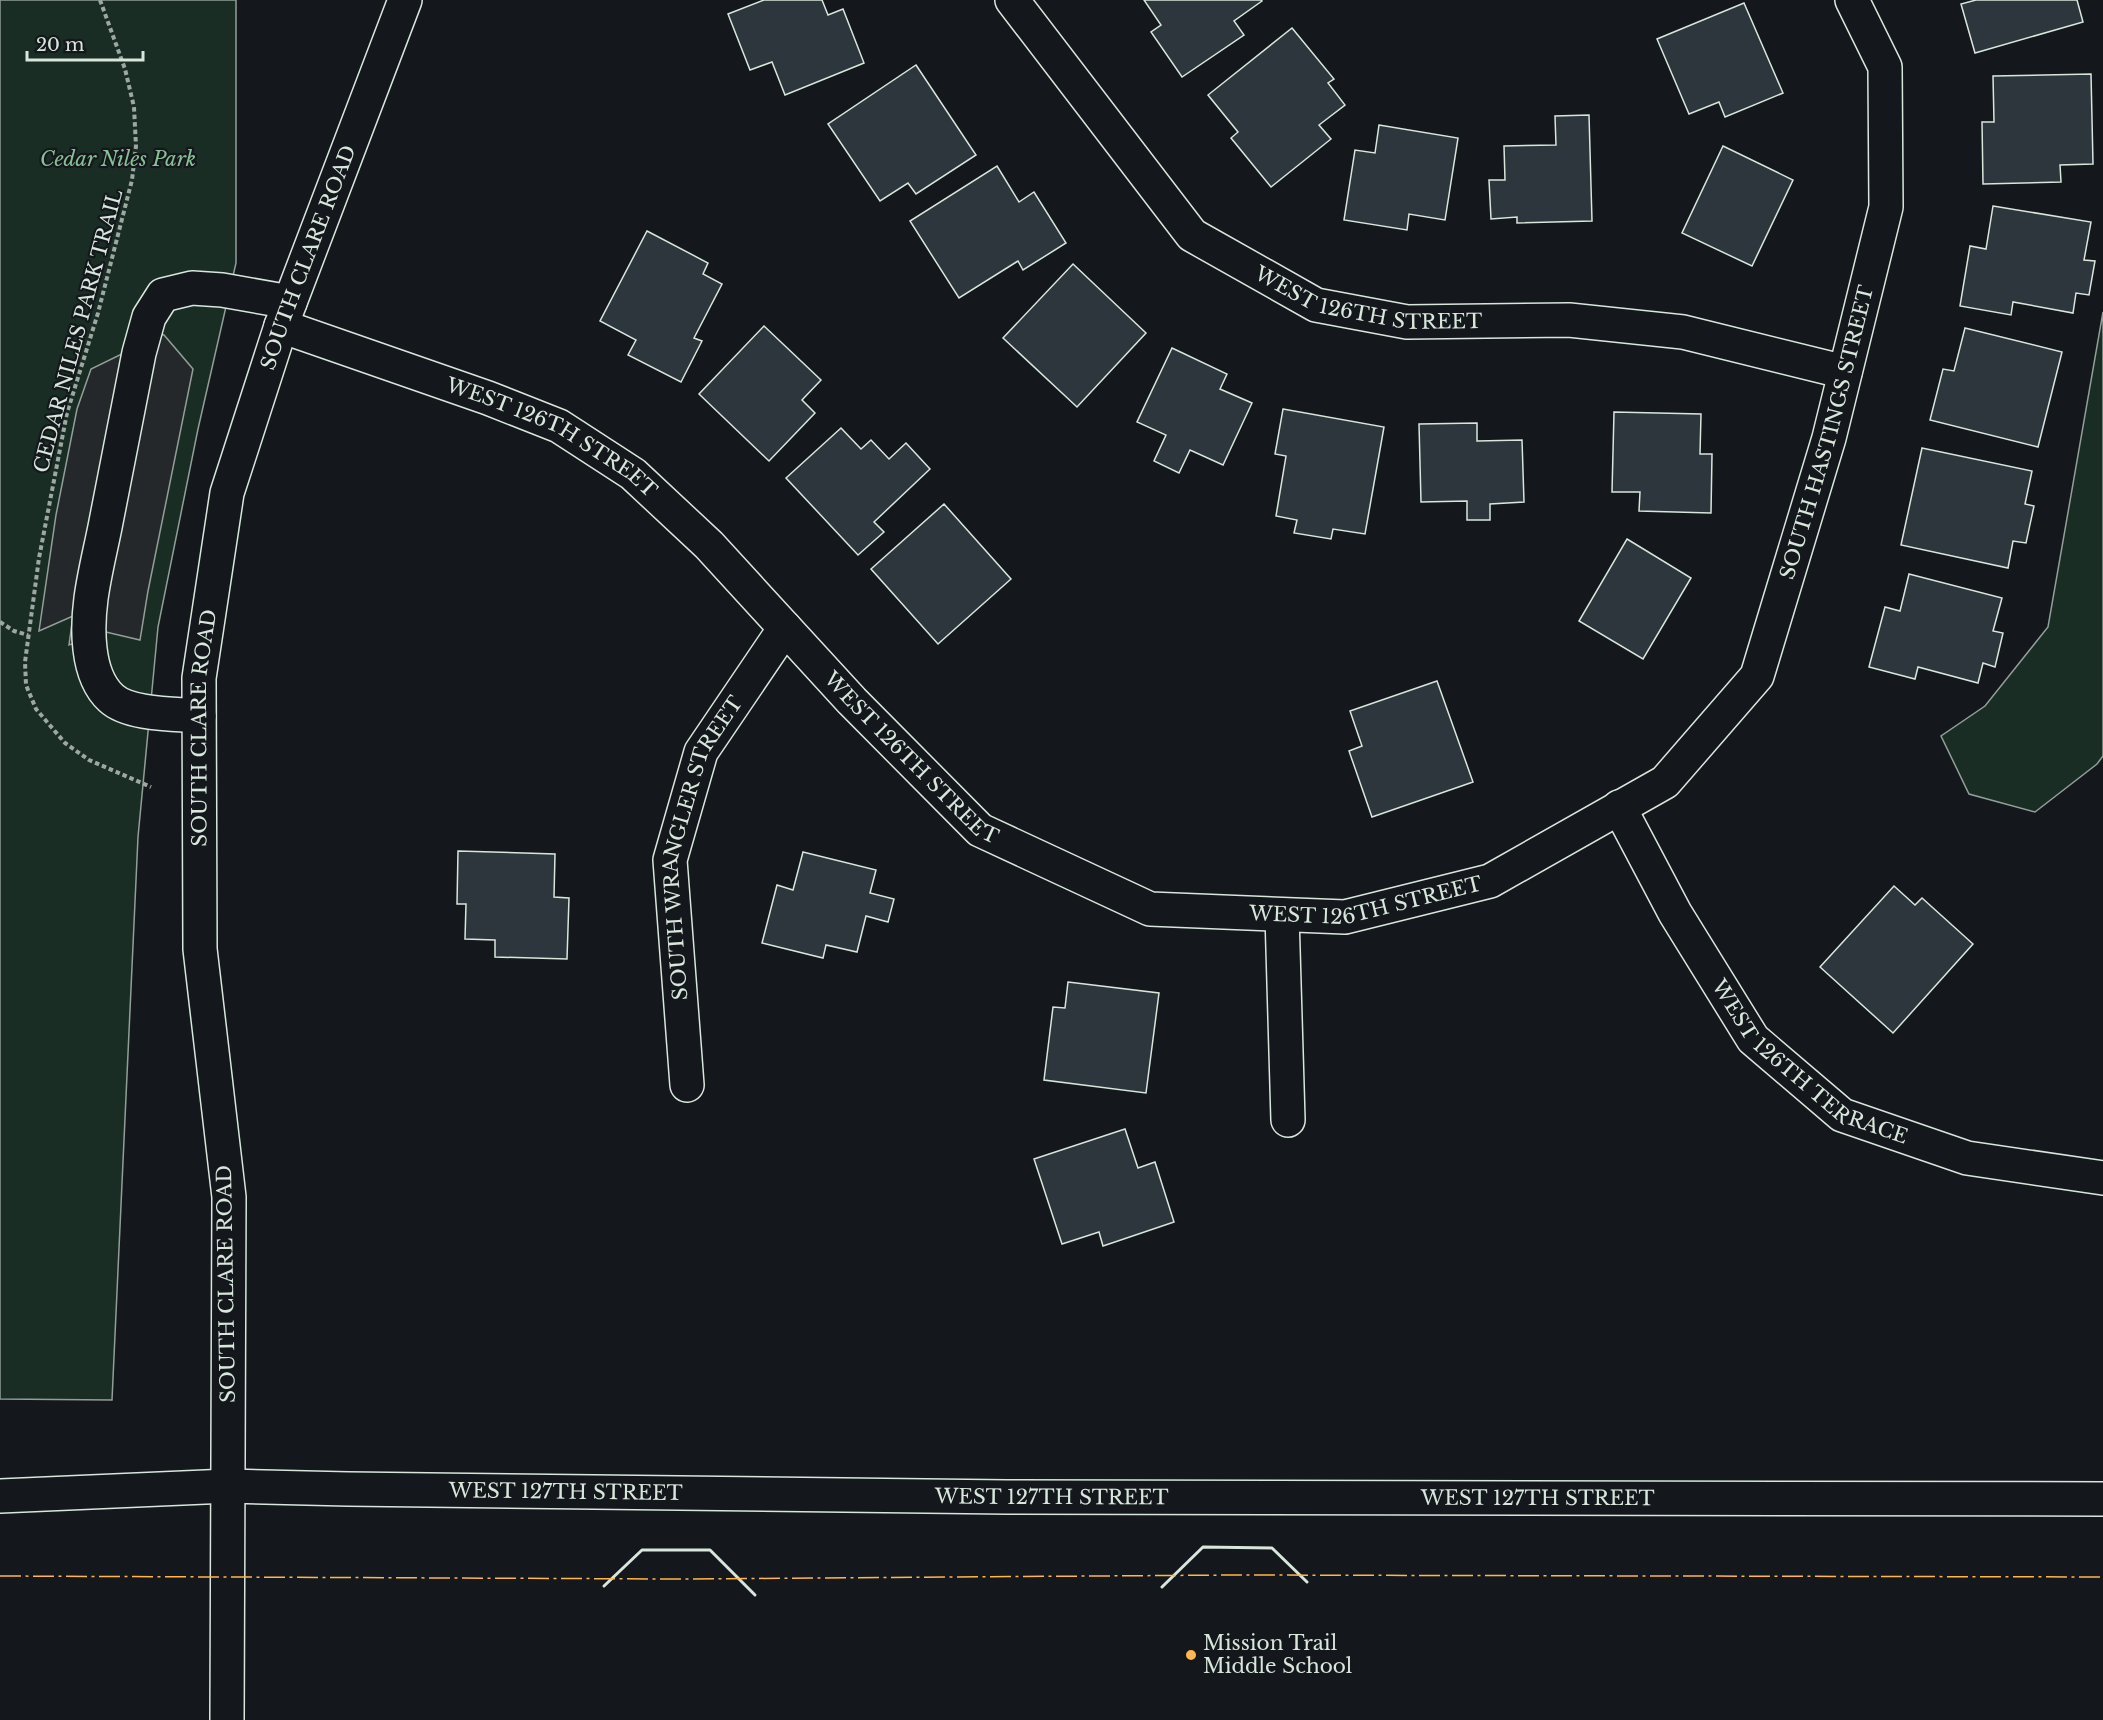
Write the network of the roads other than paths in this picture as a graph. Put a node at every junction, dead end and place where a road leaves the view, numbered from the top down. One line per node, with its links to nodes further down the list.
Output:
1 (405, 0): 4 (street, SOUTH CLARE ROAD)
2 (1012, 0): 5 (street, WEST 126TH STREET)
3 (1852, 0): 5 (street, SOUTH HASTINGS STREET)
4 (285, 314): 6 (street, WEST 126TH STREET); 7 (street, SOUTH CLARE ROAD); 7 (street, WEST 126TH STREET)
5 (1845, 372): 8 (street, SOUTH HASTINGS STREET)
6 (785, 628): 9 (street, WEST 126TH STREET); 10 (street, SOUTH WRANGLER STREET)
7 (199, 716): 13 (street, SOUTH CLARE ROAD)
8 (1619, 807): 9 (street, WEST 126TH STREET); 12 (street, WEST 126TH TERRACE)
9 (1282, 915): 11 (street)
10 (687, 1085)
11 (1288, 1120)
12 (2103, 1178)
13 (228, 1486): 14 (street, WEST 127TH STREET); 15 (street, WEST 127TH STREET); 16 (street, SOUTH CLARE ROAD)
14 (0, 1496)
15 (2103, 1499)
16 (228, 1720)

